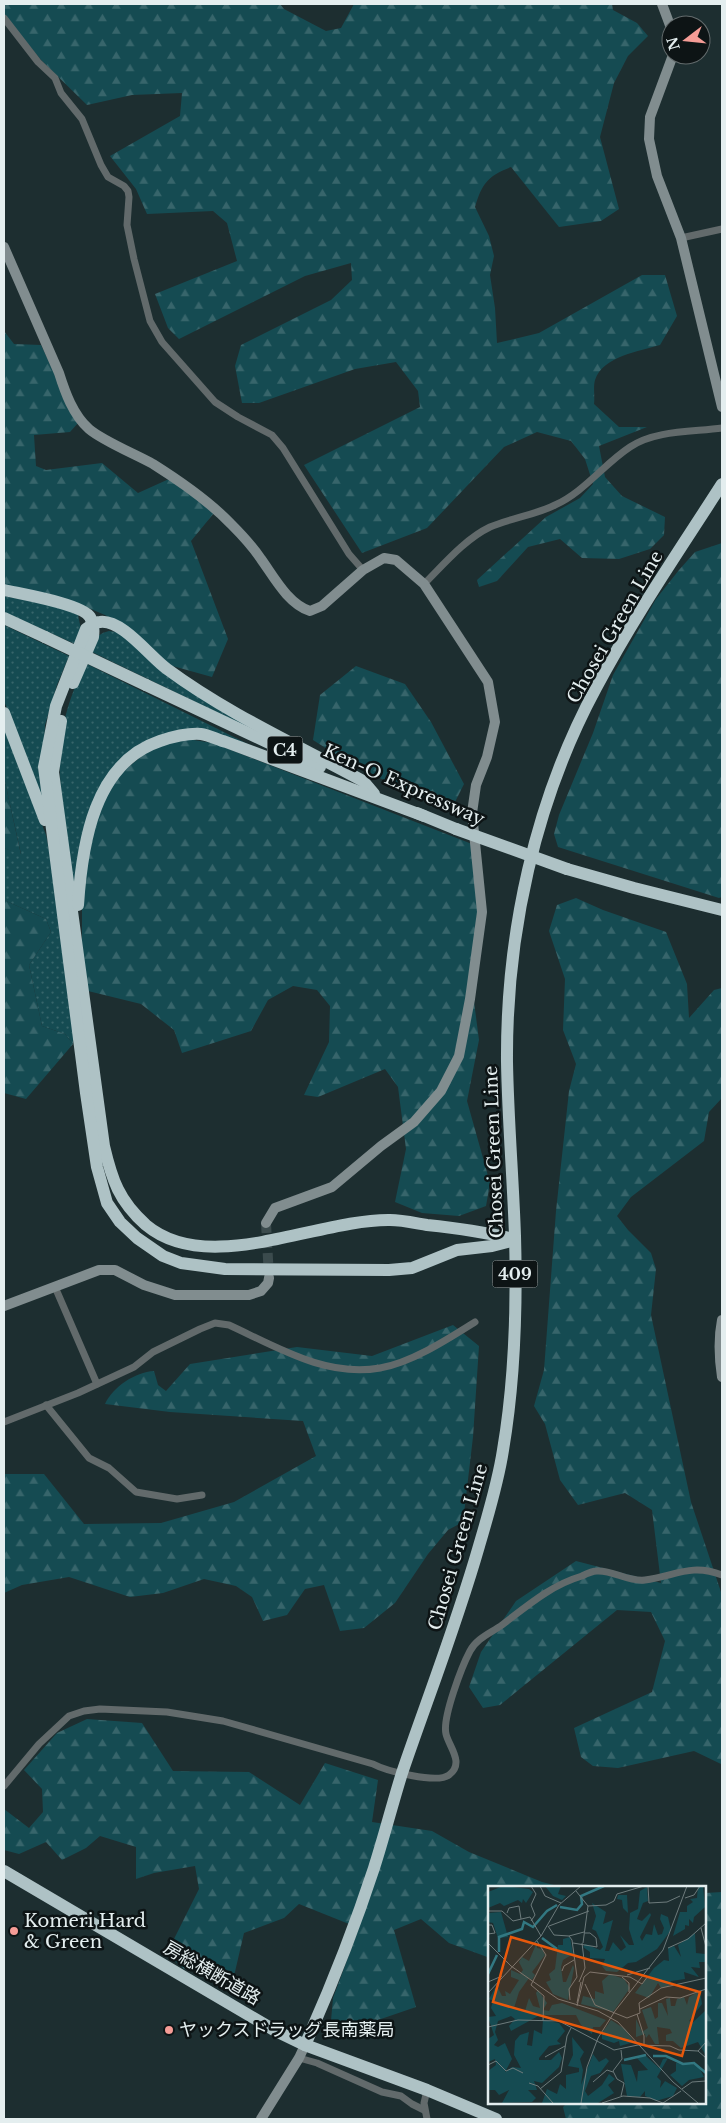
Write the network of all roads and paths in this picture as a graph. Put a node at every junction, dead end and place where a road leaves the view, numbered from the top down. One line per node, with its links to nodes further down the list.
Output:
1 (4, 18): 9 (street)
2 (669, 65): 4 (street)
3 (722, 229): 4 (street)
4 (681, 238): 6 (street)
5 (4, 247): 9 (street)
6 (722, 407)
7 (722, 428): 10 (street)
8 (722, 484): 21 (highway, Chosei Green Line / 409)
9 (363, 570): 10 (street)
10 (424, 584): 20 (street)
11 (4, 590): 13 (highway)
12 (4, 618): 15 (highway, Ken-O Expressway / C4, bridge)
13 (93, 625): 15 (highway); 17 (highway); 19 (highway)
14 (4, 713): 17 (highway)
15 (374, 794): 16 (highway, Ken-O Expressway / C4)
16 (424, 816): 18 (highway, Ken-O Expressway / C4, bridge); 19 (highway)
17 (53, 841): 21 (highway)
18 (722, 910)
19 (76, 937): 21 (highway)
20 (266, 1223)
21 (515, 1240): 33 (highway, Chosei Green Line / 409)
22 (270, 1278): 23 (street)
23 (55, 1287): 24 (street); 28 (street)
24 (4, 1306)
25 (722, 1320): 27 (street)
26 (475, 1322): 28 (street)
27 (722, 1377)
28 (97, 1384): 29 (street)
29 (46, 1405): 30 (street); 31 (street)
30 (4, 1422)
31 (202, 1495)
32 (722, 1575): 33 (street)
33 (402, 1774): 34 (street); 36 (highway, Chosei Green Line / 409)
34 (4, 1786)
35 (4, 1871): 36 (highway, 房総横断道路)
36 (305, 2045): 37 (street); 38 (highway, 房総横断道路)
37 (299, 2058): 39 (street); 40 (street)
38 (427, 2090): 39 (street); 42 (highway, 房総横断道路)
39 (424, 2110): 41 (street)
40 (261, 2119)
41 (427, 2119)
42 (496, 2119)

